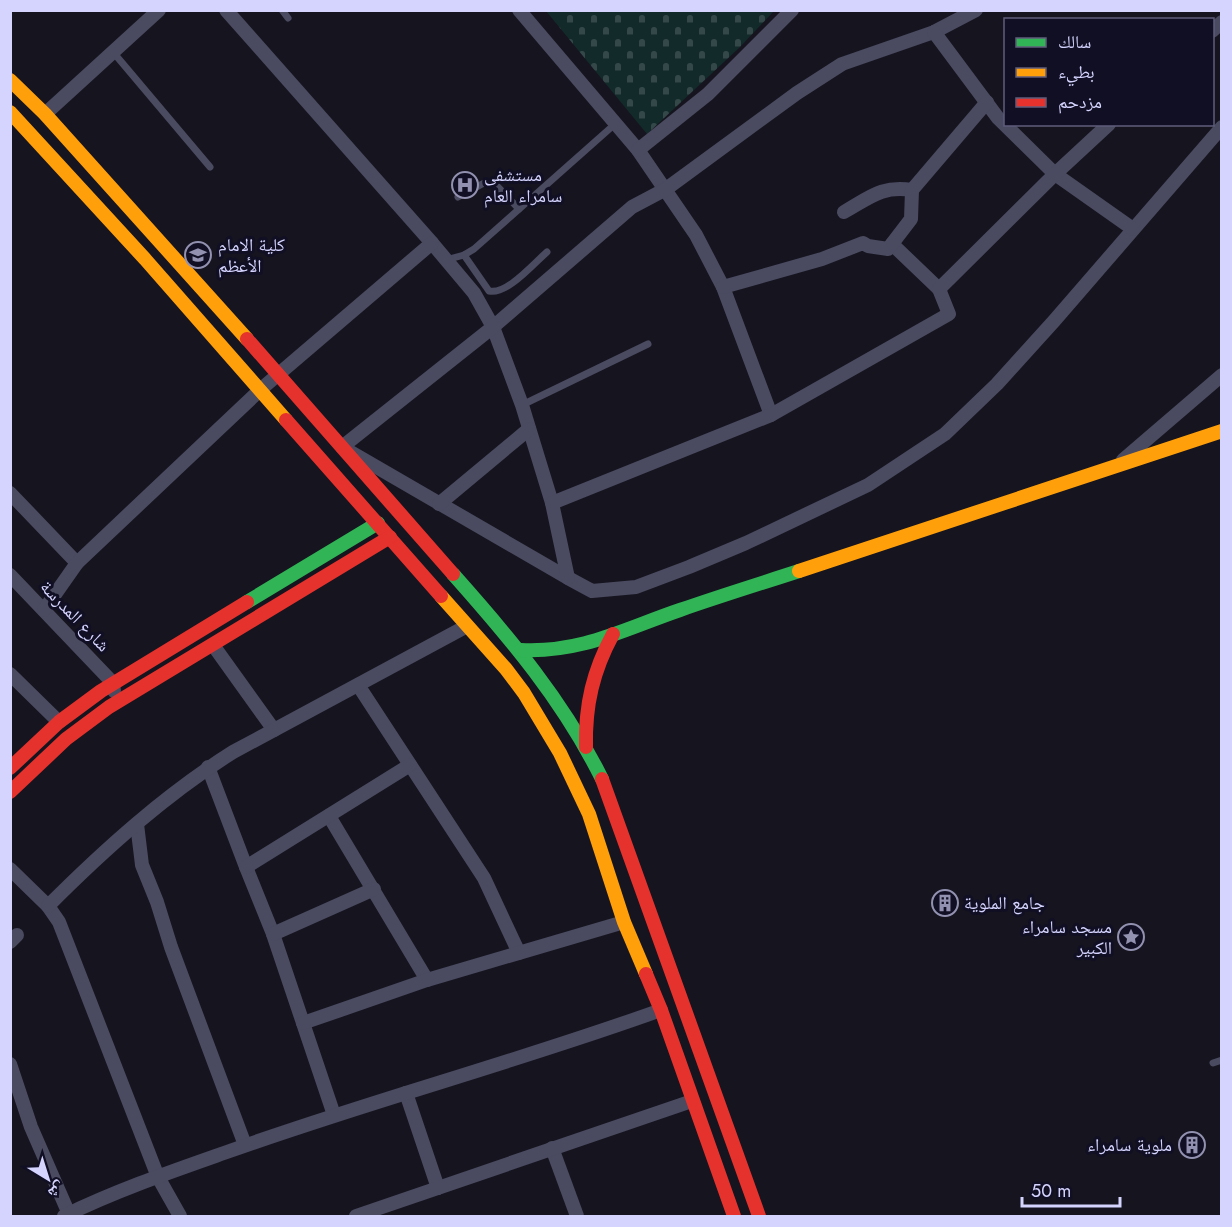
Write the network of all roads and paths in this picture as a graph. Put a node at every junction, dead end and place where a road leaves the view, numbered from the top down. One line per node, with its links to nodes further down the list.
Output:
1 (159, 10): 9 (street)
2 (226, 10): 28 (street)
3 (282, 10): 7 (lane)
4 (519, 10): 14 (street)
5 (792, 10): 19 (street)
6 (976, 10): 8 (street)
7 (288, 18)
8 (934, 32): 11 (street); 22 (street)
9 (114, 52): 13 (street); 20 (lane)
10 (10, 80): 13 (main road)
11 (987, 102): 15 (street); 23 (street)
12 (10, 112): 39 (main road)
13 (45, 114): 37 (main road)
14 (615, 124): 19 (street); 25 (lane)
15 (1004, 124)
16 (1006, 126): 21 (street)
17 (1107, 126): 21 (street)
18 (1221, 127): 27 (street)
19 (638, 150): 22 (street)
20 (210, 167)
21 (1055, 174): 27 (street); 34 (street)
22 (666, 189): 33 (street); 35 (street)
23 (912, 190): 26 (street); 29 (street)
24 (458, 197): 25 (lane)
25 (519, 209): 31 (lane)
26 (844, 212)
27 (1133, 229): 53 (street)
28 (432, 243): 32 (street); 37 (street)
29 (892, 244): 33 (street); 34 (street)
30 (547, 252): 31 (lane)
31 (464, 255): 32 (lane)
32 (446, 260): 35 (street)
33 (723, 287): 41 (street)
34 (939, 289): 41 (street)
35 (493, 327): 40 (street); 44 (street)
36 (648, 344): 40 (lane)
37 (278, 374): 39 (street); 44 (main road)
38 (1221, 375): 45 (street)
39 (260, 390): 49 (main road); 51 (street)
40 (522, 405): 42 (street)
41 (771, 415): 47 (street)
42 (529, 429): 47 (street); 48 (street)
43 (1221, 431): 45 (main road)
44 (342, 447): 48 (street); 58 (main road)
45 (1119, 463): 56 (main road)
46 (10, 493): 51 (street)
47 (552, 503): 53 (street)
48 (439, 504): 53 (street)
49 (378, 523): 50 (main road); 60 (main road)
50 (390, 537): 55 (main road); 57 (main road)
51 (77, 563): 54 (street)
52 (10, 575): 54 (street, شارع المدرسة)
53 (568, 578)
54 (44, 610): 60 (street, شارع المدرسة)
55 (467, 626): 61 (street); 75 (main road)
56 (613, 634): 58 (main road); 65 (main road)
57 (213, 645): 62 (main road); 64 (street)
58 (521, 650): 65 (main road)
59 (10, 674): 63 (street)
60 (113, 683): 62 (street); 63 (main road)
61 (358, 685): 64 (street); 66 (street)
62 (109, 707): 69 (main road)
63 (59, 723): 68 (main road)
64 (274, 730): 67 (street)
65 (586, 747): 74 (main road)
66 (410, 765): 70 (street); 80 (street)
67 (208, 767): 71 (street); 72 (street)
68 (10, 768)
69 (10, 792)
70 (329, 816): 72 (street); 76 (street)
71 (137, 824): 77 (street); 90 (street)
72 (246, 867): 79 (street)
73 (10, 869): 77 (street)
74 (638, 878): 75 (main road); 99 (main road)
75 (612, 886): 78 (main road)
76 (374, 889): 79 (street); 81 (street)
77 (48, 906): 92 (street)
78 (624, 922): 80 (street); 82 (main road)
79 (273, 934): 83 (street)
80 (519, 953): 81 (street)
81 (427, 980): 83 (street)
82 (661, 1010): 87 (street); 88 (main road)
83 (303, 1023): 89 (street)
84 (1221, 1060): 85 (lane)
85 (1213, 1063)
86 (10, 1064): 94 (street)
87 (406, 1093): 89 (street); 93 (street)
88 (692, 1101): 91 (street); 98 (main road)
89 (334, 1114): 90 (street)
90 (245, 1145): 92 (street)
91 (552, 1148): 93 (street); 97 (street)
92 (158, 1177): 94 (street); 95 (street)
93 (438, 1188): 96 (street)
94 (67, 1215)
95 (180, 1216)
96 (356, 1216)
97 (577, 1216)
98 (734, 1216)
99 (759, 1216)

